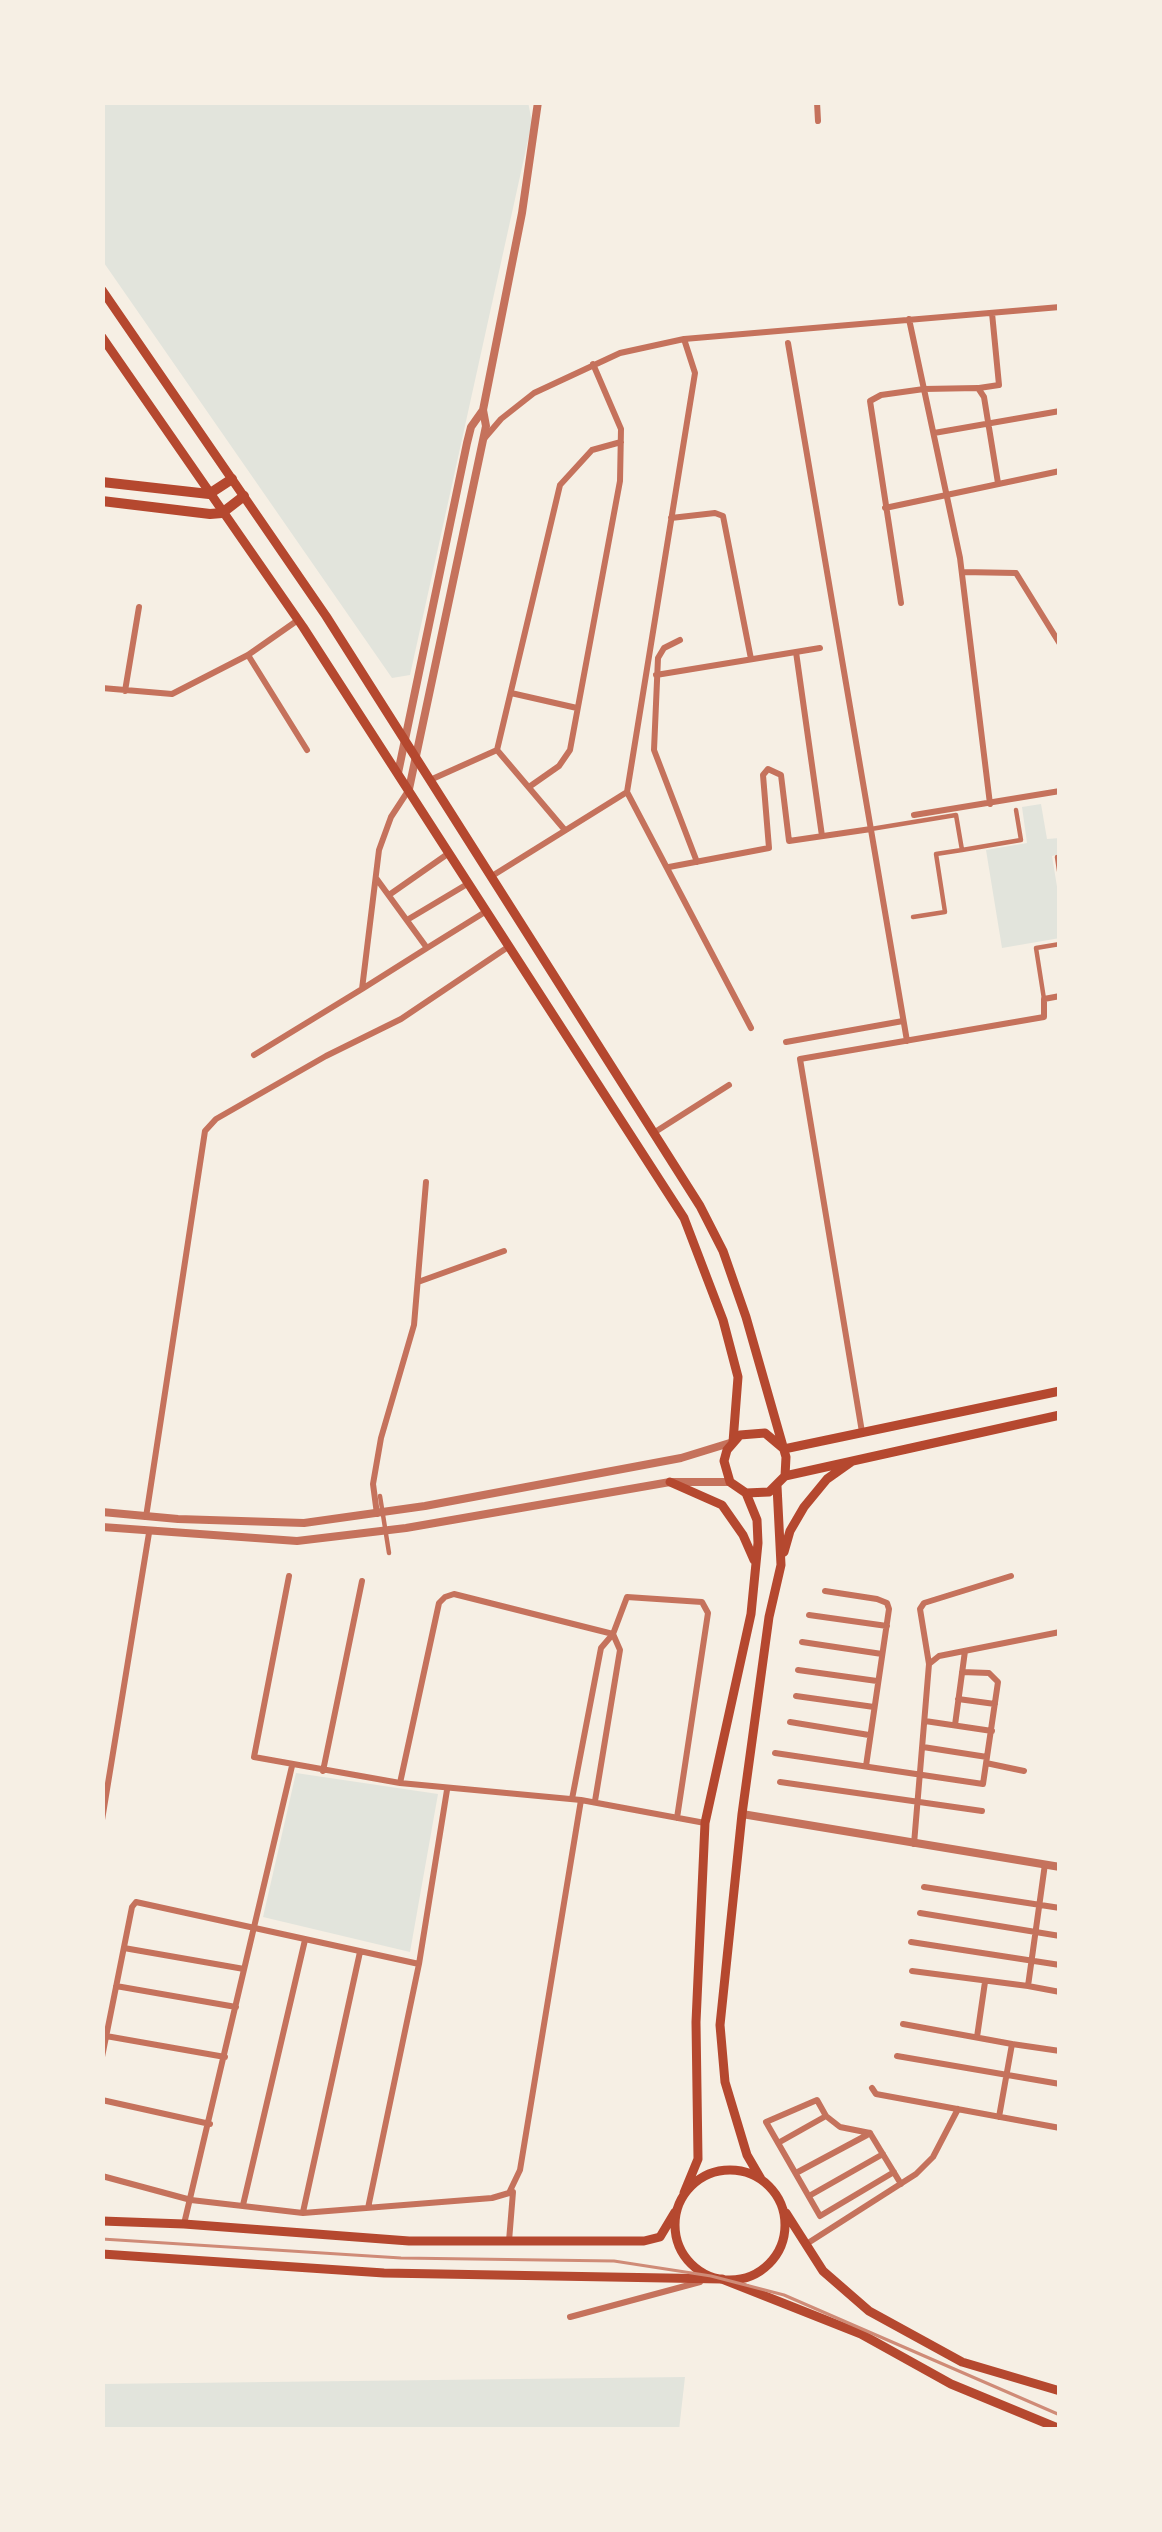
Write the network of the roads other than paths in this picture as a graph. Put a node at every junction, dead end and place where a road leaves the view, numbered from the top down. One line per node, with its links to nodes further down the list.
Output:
1 (527, 102): 4 (street)
2 (538, 102): 4 (street)
3 (817, 102): 5 (street)
4 (534, 116): 16 (street)
5 (818, 121)
6 (102, 290): 23 (main road)
7 (1060, 307): 8 (street)
8 (992, 313): 9 (street); 14 (street)
9 (909, 319): 11 (street); 15 (street)
10 (102, 337): 26 (main road)
11 (684, 339): 13 (street); 32 (street)
12 (788, 343): 61 (street)
13 (593, 363): 20 (street); 21 (street)
14 (978, 388): 15 (street); 18 (street)
15 (924, 389): 19 (street); 30 (street)
16 (483, 410): 20 (street); 48 (street)
17 (1060, 411): 18 (street)
18 (987, 424): 19 (street); 25 (street)
19 (933, 434): 27 (street)
20 (483, 440): 51 (street)
21 (621, 442): 46 (street); 47 (street)
22 (1060, 471): 25 (street)
23 (232, 478): 26 (main road); 28 (main road)
24 (102, 482): 26 (main road)
25 (998, 482): 27 (street)
26 (209, 494): 31 (main road)
27 (946, 494): 30 (street); 33 (street)
28 (244, 496): 31 (main road); 48 (main road)
29 (102, 501): 31 (main road)
30 (885, 508): 34 (street)
31 (222, 513): 36 (main road)
32 (671, 518): 42 (street); 57 (street)
33 (962, 572): 38 (street); 58 (street)
34 (901, 603)
35 (139, 607): 45 (street)
36 (298, 620): 41 (street); 52 (main road)
37 (680, 640): 43 (street)
38 (1060, 644)
39 (820, 648): 40 (street)
40 (796, 652): 42 (street); 63 (street)
41 (248, 655): 45 (street); 49 (street)
42 (751, 659): 43 (street)
43 (656, 675): 67 (street)
44 (102, 688): 45 (street)
45 (125, 691)
46 (511, 693): 47 (street); 50 (street)
47 (578, 708): 54 (street)
48 (406, 742): 51 (main road); 52 (street)
49 (307, 750)
50 (497, 751): 53 (street); 54 (street)
51 (415, 757): 53 (main road); 55 (street)
52 (398, 773): 55 (main road)
53 (430, 780): 70 (main road)
54 (529, 787): 62 (street)
55 (409, 789): 65 (main road); 69 (street)
56 (1060, 791): 58 (street)
57 (627, 792): 62 (street); 68 (street)
58 (990, 804): 60 (street)
59 (1016, 810): 64 (street)
60 (914, 815)
61 (871, 829): 63 (street); 64 (street); 83 (street)
62 (564, 830): 70 (street)
63 (822, 836): 67 (street)
64 (962, 850): 75 (street)
65 (449, 853): 72 (main road); 73 (street)
66 (1060, 856): 71 (street)
67 (697, 862): 68 (street)
68 (669, 867): 84 (street)
69 (374, 875): 73 (street); 80 (street)
70 (491, 877): 89 (main road)
71 (1060, 878)
72 (469, 883): 74 (main road); 76 (street)
73 (389, 896): 76 (street)
74 (487, 911): 78 (main road); 79 (street)
75 (913, 917)
76 (407, 920): 79 (street)
77 (1060, 944): 82 (street)
78 (508, 947): 96 (main road); 108 (street)
79 (427, 948): 80 (street)
80 (362, 989): 87 (street)
81 (1060, 996): 82 (street)
82 (1044, 999): 85 (street)
83 (903, 1022): 85 (street); 86 (street)
84 (751, 1028)
85 (907, 1041): 95 (street)
86 (786, 1042)
87 (254, 1055)
88 (729, 1085): 89 (street)
89 (655, 1132): 97 (main road)
90 (426, 1182): 92 (street)
91 (504, 1251): 92 (street)
92 (418, 1282): 107 (street)
93 (1060, 1391): 95 (main road)
94 (1060, 1415): 98 (main road)
95 (862, 1432): 97 (main road)
96 (733, 1442): 97 (main road); 101 (main road); 105 (street)
97 (784, 1449): 99 (main road)
98 (855, 1459): 99 (main road); 114 (main road)
99 (784, 1476): 102 (main road)
100 (670, 1481): 101 (street); 110 (street); 113 (main road)
101 (730, 1482): 103 (main road)
102 (777, 1486): 103 (main road); 114 (main road)
103 (746, 1493): 113 (main road)
104 (380, 1496): 112 (street)
105 (402, 1510): 107 (street); 110 (street)
106 (102, 1512): 108 (street)
107 (377, 1514): 108 (street)
108 (146, 1517): 111 (street)
109 (102, 1527): 111 (street)
110 (406, 1528): 111 (street)
111 (149, 1533): 156 (street)
112 (388, 1553)
113 (756, 1565): 157 (main road)
114 (781, 1565): 154 (main road)
115 (289, 1576): 142 (street)
116 (1011, 1576): 126 (street)
117 (362, 1581): 144 (street)
118 (825, 1591): 120 (street)
119 (809, 1615): 120 (street)
120 (886, 1626): 125 (street)
121 (1060, 1631): 124 (street)
122 (614, 1634): 148 (street); 151 (street); 152 (street); 155 (street)
123 (802, 1642): 125 (street)
124 (965, 1651): 126 (street); 128 (street)
125 (882, 1654): 129 (street)
126 (929, 1664): 135 (street)
127 (798, 1670): 129 (street)
128 (962, 1672): 131 (street); 132 (street)
129 (878, 1681): 133 (street)
130 (796, 1696): 133 (street)
131 (958, 1699): 132 (street); 136 (street)
132 (995, 1705): 137 (street)
133 (874, 1707): 138 (street)
134 (790, 1721): 138 (street)
135 (926, 1721): 136 (street); 139 (street)
136 (955, 1725): 137 (street)
137 (992, 1731): 141 (street)
138 (870, 1735): 143 (street)
139 (923, 1747): 141 (street); 146 (street)
140 (775, 1753): 143 (street)
141 (987, 1760): 145 (street); 146 (street)
142 (292, 1766): 144 (street); 165 (street)
143 (866, 1766): 146 (street)
144 (323, 1771): 148 (street)
145 (1024, 1771)
146 (922, 1773): 150 (street)
147 (780, 1782): 150 (street)
148 (400, 1783): 149 (street)
149 (447, 1789): 151 (street); 173 (street)
150 (918, 1799): 153 (street); 158 (street)
151 (576, 1800): 152 (street); 207 (street)
152 (595, 1803): 155 (street)
153 (982, 1810)
154 (742, 1814): 158 (street); 205 (main road)
155 (676, 1818): 157 (street)
156 (102, 1820)
157 (705, 1823): 208 (main road)
158 (914, 1844): 160 (street)
159 (1059, 1863): 160 (street)
160 (1045, 1864): 162 (street)
161 (924, 1887): 162 (street)
162 (1040, 1905): 163 (street); 166 (street)
163 (1060, 1908)
164 (920, 1913): 166 (street)
165 (253, 1925): 168 (street); 170 (street); 175 (street)
166 (1036, 1933): 167 (street); 172 (street)
167 (1060, 1936)
168 (306, 1939): 171 (street); 211 (street)
169 (910, 1942): 172 (street)
170 (123, 1948): 175 (street); 178 (street)
171 (360, 1952): 173 (street); 215 (street)
172 (1032, 1960): 174 (street); 179 (street)
173 (419, 1964): 213 (street)
174 (1060, 1965)
175 (244, 1969): 181 (street)
176 (912, 1971): 177 (street)
177 (985, 1981): 179 (street); 184 (street)
178 (116, 1986): 181 (street); 183 (street)
179 (1028, 1986): 180 (street)
180 (1060, 1992)
181 (236, 2008): 189 (street)
182 (903, 2024): 184 (street)
183 (106, 2036): 188 (street); 189 (street)
184 (977, 2037): 185 (street)
185 (1012, 2044): 186 (street); 190 (street)
186 (1060, 2051)
187 (897, 2056): 190 (street)
188 (102, 2057)
189 (225, 2057): 197 (street)
190 (1009, 2074): 191 (street); 196 (street)
191 (1060, 2084)
192 (872, 2088): 194 (street)
193 (102, 2100): 197 (street)
194 (958, 2109): 196 (street); 206 (street)
195 (826, 2116): 199 (street); 200 (street); 200 (street)
196 (999, 2117): 198 (street)
197 (210, 2123): 210 (street)
198 (1060, 2128)
199 (870, 2133): 201 (street); 203 (street)
200 (778, 2143): 203 (street)
201 (883, 2154): 202 (street); 209 (street)
202 (894, 2172): 206 (street); 209 (street)
203 (796, 2173): 209 (street)
204 (102, 2176): 210 (street)
205 (761, 2179): 208 (main road); 212 (main road)
206 (901, 2184): 219 (street)
207 (513, 2188): 213 (street); 218 (street)
208 (684, 2193): 214 (main road)
209 (809, 2197)
210 (191, 2200): 211 (street); 217 (street)
211 (243, 2205): 215 (street)
212 (783, 2208): 219 (main road); 221 (main road)
213 (368, 2210): 215 (street)
214 (675, 2212): 218 (main road); 221 (main road)
215 (303, 2213)
216 (102, 2222): 217 (main road)
217 (184, 2224): 218 (main road)
218 (509, 2241)
219 (805, 2246): 223 (main road)
220 (102, 2254): 221 (main road)
221 (722, 2279): 222 (street); 224 (main road)
222 (570, 2317)
223 (1060, 2390)
224 (1060, 2429)

